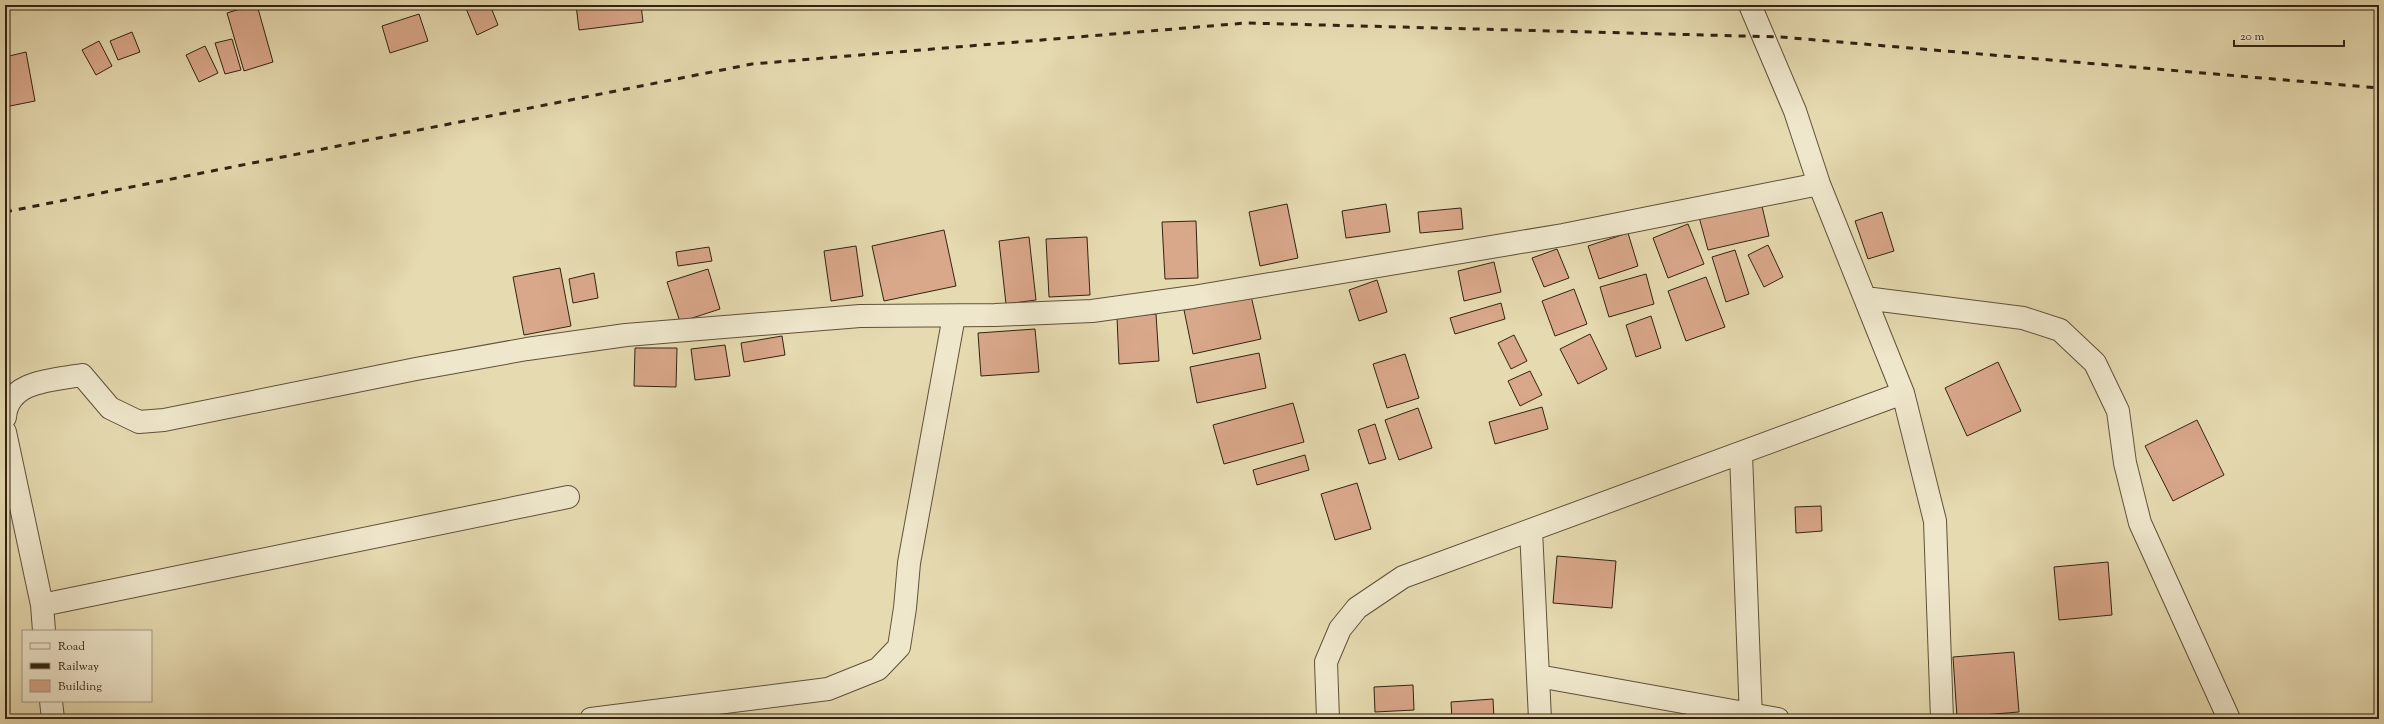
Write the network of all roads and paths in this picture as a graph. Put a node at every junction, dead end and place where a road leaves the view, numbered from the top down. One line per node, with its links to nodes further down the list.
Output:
1 (1750, 5): 2 (street)
2 (1819, 184): 3 (street); 4 (street)
3 (1865, 298): 5 (street); 24 (street)
4 (954, 316): 6 (street); 17 (street)
5 (1903, 393): 8 (street); 23 (street)
6 (5, 417)
7 (5, 432): 9 (street)
8 (1741, 454): 11 (street); 16 (street)
9 (8, 465): 12 (street)
10 (568, 497): 12 (street)
11 (1531, 530): 14 (street); 20 (street)
12 (42, 605): 13 (street)
13 (44, 630)
14 (1538, 676): 16 (street); 21 (street)
15 (51, 702): 18 (street)
16 (1751, 716): 22 (street)
17 (613, 718): 19 (street)
18 (53, 719)
19 (591, 719)
20 (1328, 719)
21 (1540, 719)
22 (1778, 719)
23 (1942, 719)
24 (2229, 719)

